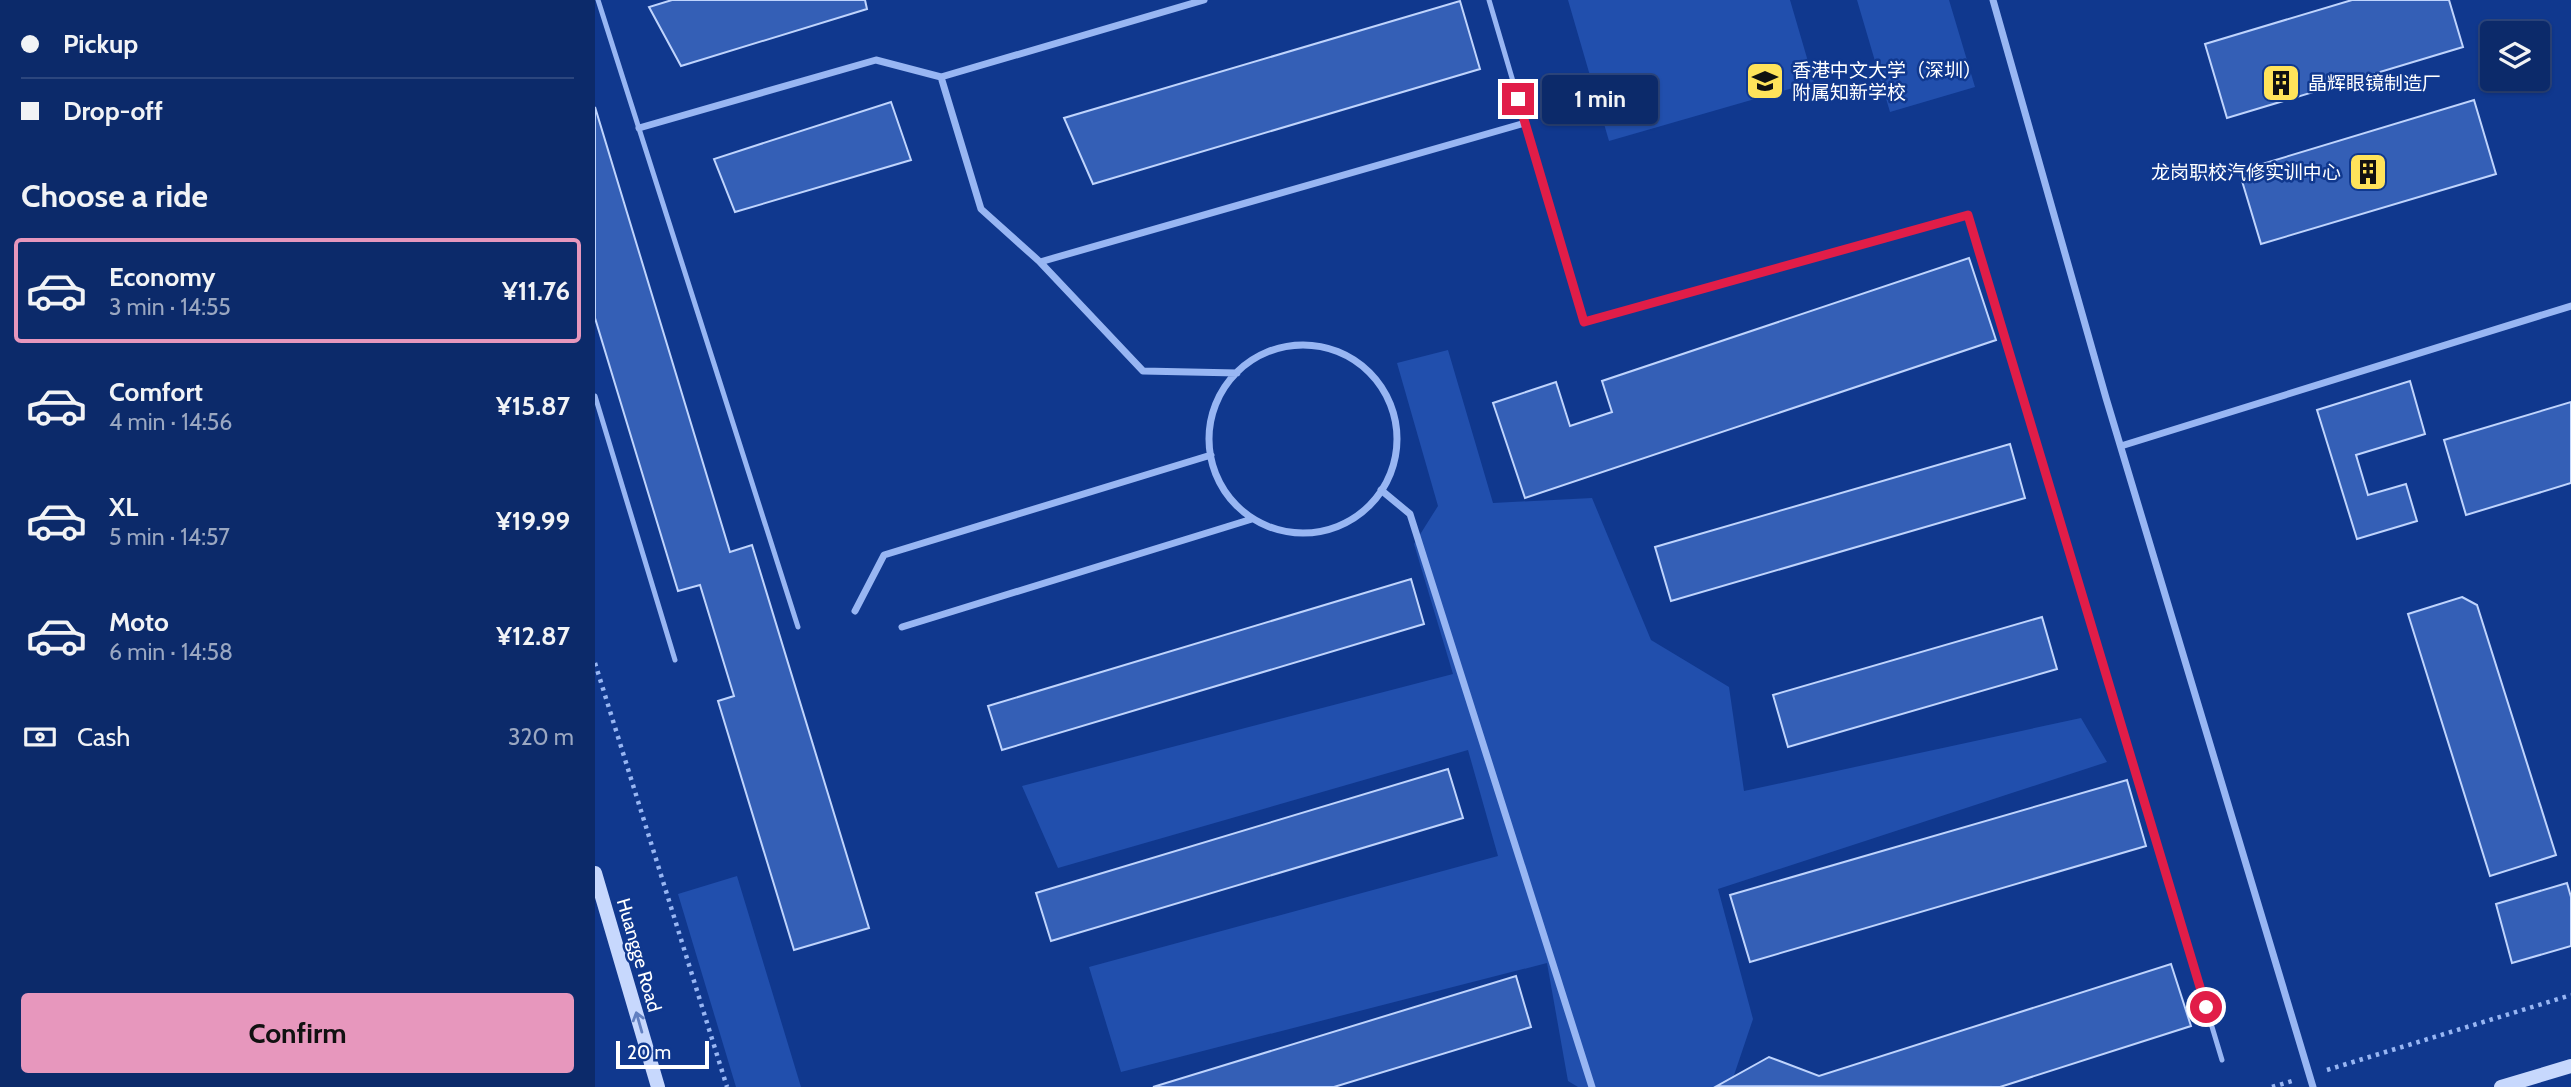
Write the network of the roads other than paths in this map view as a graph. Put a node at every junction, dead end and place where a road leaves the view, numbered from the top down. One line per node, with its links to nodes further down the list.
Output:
1 (598, 0): 7 (lane)
2 (1204, 0): 5 (street)
3 (1489, 0): 6 (lane)
4 (1993, 0): 12 (street)
5 (941, 77): 7 (street); 8 (street)
6 (1525, 123): 8 (street); 21 (lane)
7 (639, 128): 17 (lane)
8 (1040, 262): 10 (street)
9 (2571, 306): 12 (street)
10 (1237, 373): 13 (street); 14 (street)
11 (595, 396): 19 (lane)
12 (2120, 446): 25 (street)
13 (1211, 455): 15 (street); 16 (street)
14 (1381, 489): 15 (street); 24 (street)
15 (1252, 519): 18 (street)
16 (855, 611)
17 (797, 627)
18 (902, 627)
19 (675, 660)
20 (595, 873): 23 (main road, Huangge Road, one-way to 20)
21 (2222, 1060)
22 (2571, 1066): 26 (main road)
23 (658, 1087)
24 (1592, 1087)
25 (2313, 1087)
26 (2501, 1087)

